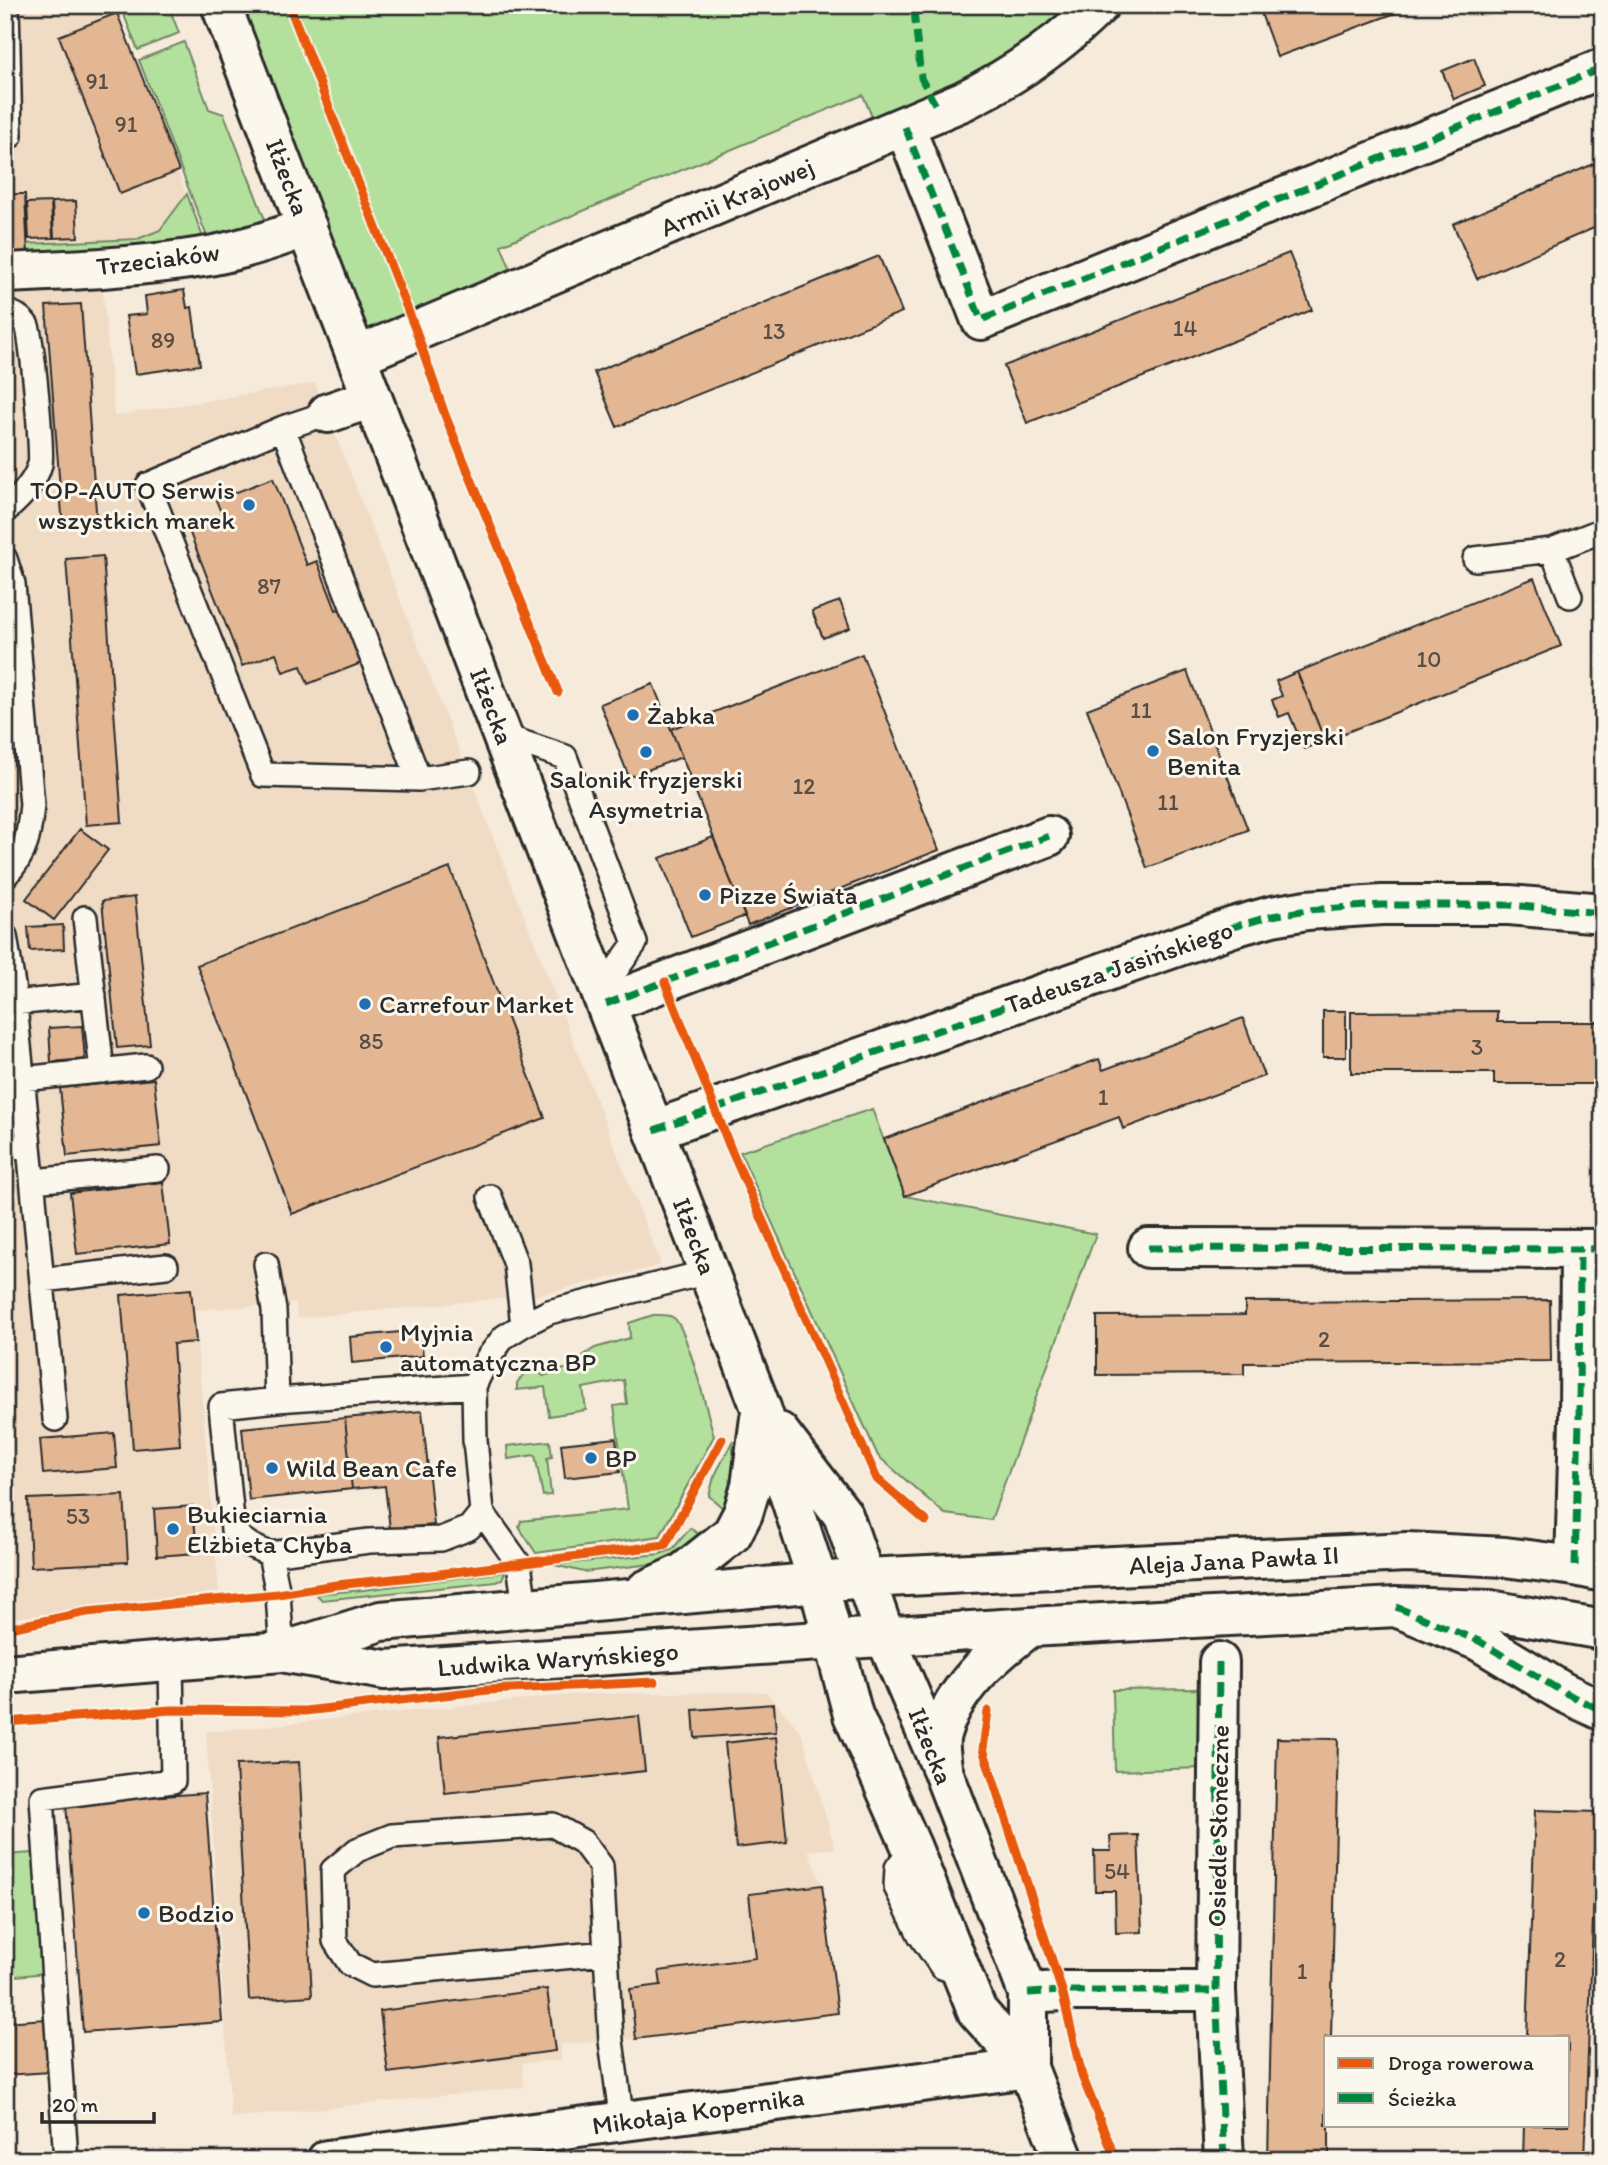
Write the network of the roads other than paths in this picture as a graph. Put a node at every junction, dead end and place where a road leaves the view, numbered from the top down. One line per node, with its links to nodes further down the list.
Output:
1 (7, 5): 6 (lane)
2 (221, 5): 7 (street, Iłżecka)
3 (1099, 5): 5 (street, Armii Krajowej)
4 (1603, 68): 5 (street)
5 (905, 127): 10 (street, Armii Krajowej)
6 (5, 138)
7 (307, 227): 8 (street, Trzeciaków); 10 (street, Iłżecka)
8 (5, 273)
9 (5, 311): 14 (lane)
10 (357, 356): 11 (street, Iłżecka)
11 (372, 398): 12 (street); 20 (street, Iłżecka)
12 (328, 413): 13 (lane)
13 (283, 428): 22 (lane); 22 (lane)
14 (5, 511)
15 (1603, 530): 16 (lane)
16 (1552, 550): 18 (lane); 19 (lane)
17 (5, 559): 24 (lane)
18 (1475, 559)
19 (1570, 596)
20 (503, 736): 29 (street, Iłżecka); 29 (lane)
21 (469, 772): 22 (lane)
22 (419, 779)
23 (1049, 836): 29 (street)
24 (5, 876)
25 (1603, 913): 34 (street, Tadeusza Jasińskiego)
26 (85, 918): 28 (lane)
27 (5, 936): 30 (lane)
28 (94, 995): 30 (lane); 32 (lane)
29 (603, 998): 34 (street, Iłżecka)
30 (14, 1003): 33 (lane)
31 (146, 1066): 32 (lane)
32 (102, 1071): 33 (lane)
33 (22, 1079): 35 (lane)
34 (654, 1130): 44 (street, Iłżecka)
35 (29, 1146): 36 (lane); 38 (lane)
36 (5, 1147)
37 (158, 1169): 38 (lane)
38 (33, 1181): 45 (lane)
39 (490, 1197): 46 (lane)
40 (1148, 1248): 41 (street)
41 (1591, 1248): 53 (street)
42 (266, 1264): 48 (lane)
43 (166, 1266): 45 (lane)
44 (708, 1272): 46 (lane); 49 (street, Iłżecka)
45 (42, 1280): 50 (lane)
46 (523, 1325): 47 (lane)
47 (474, 1387): 48 (lane); 51 (lane)
48 (277, 1400): 52 (lane)
49 (761, 1408): 54 (street, Iłżecka); 55 (street, Iłżecka); 56 (street, Ludwika Waryńskiego)
50 (55, 1419)
51 (482, 1512): 52 (lane); 57 (lane)
52 (270, 1554): 63 (lane)
53 (1589, 1569): 54 (street, Aleja Jana Pawła II)
54 (865, 1578): 55 (street, Aleja Jana Pawła II); 61 (street, Iłżecka)
55 (818, 1582): 56 (street, Ludwika Waryńskiego); 62 (street, Iłżecka)
56 (628, 1598): 57 (street, Ludwika Waryńskiego)
57 (525, 1607): 63 (street, Ludwika Waryńskiego)
58 (1396, 1607): 59 (street); 60 (street); 67 (street)
59 (1030, 1627): 61 (street); 68 (street)
60 (1603, 1630)
61 (885, 1636): 62 (street, Ludwika Waryńskiego); 68 (street, Iłżecka)
62 (834, 1640): 63 (street, Ludwika Waryńskiego); 72 (street, Iłżecka)
63 (282, 1652): 64 (street, Ludwika Waryńskiego)
64 (171, 1661): 66 (street, Ludwika Waryńskiego); 74 (lane)
65 (1219, 1662): 70 (street, Osiedle Słoneczne)
66 (5, 1674)
67 (1603, 1711)
68 (942, 1769): 71 (street, Iłżecka)
69 (606, 1953): 69 (lane); 73 (lane)
70 (1216, 1991): 71 (street); 77 (street, Osiedle Słoneczne)
71 (1028, 1993): 72 (street, Iłżecka)
72 (1028, 2068): 73 (street, Mikołaja Kopernika); 76 (street, Iłżecka)
73 (622, 2122): 75 (street, Mikołaja Kopernika)
74 (66, 2160)
75 (327, 2160)
76 (1063, 2160)
77 (1224, 2160)

